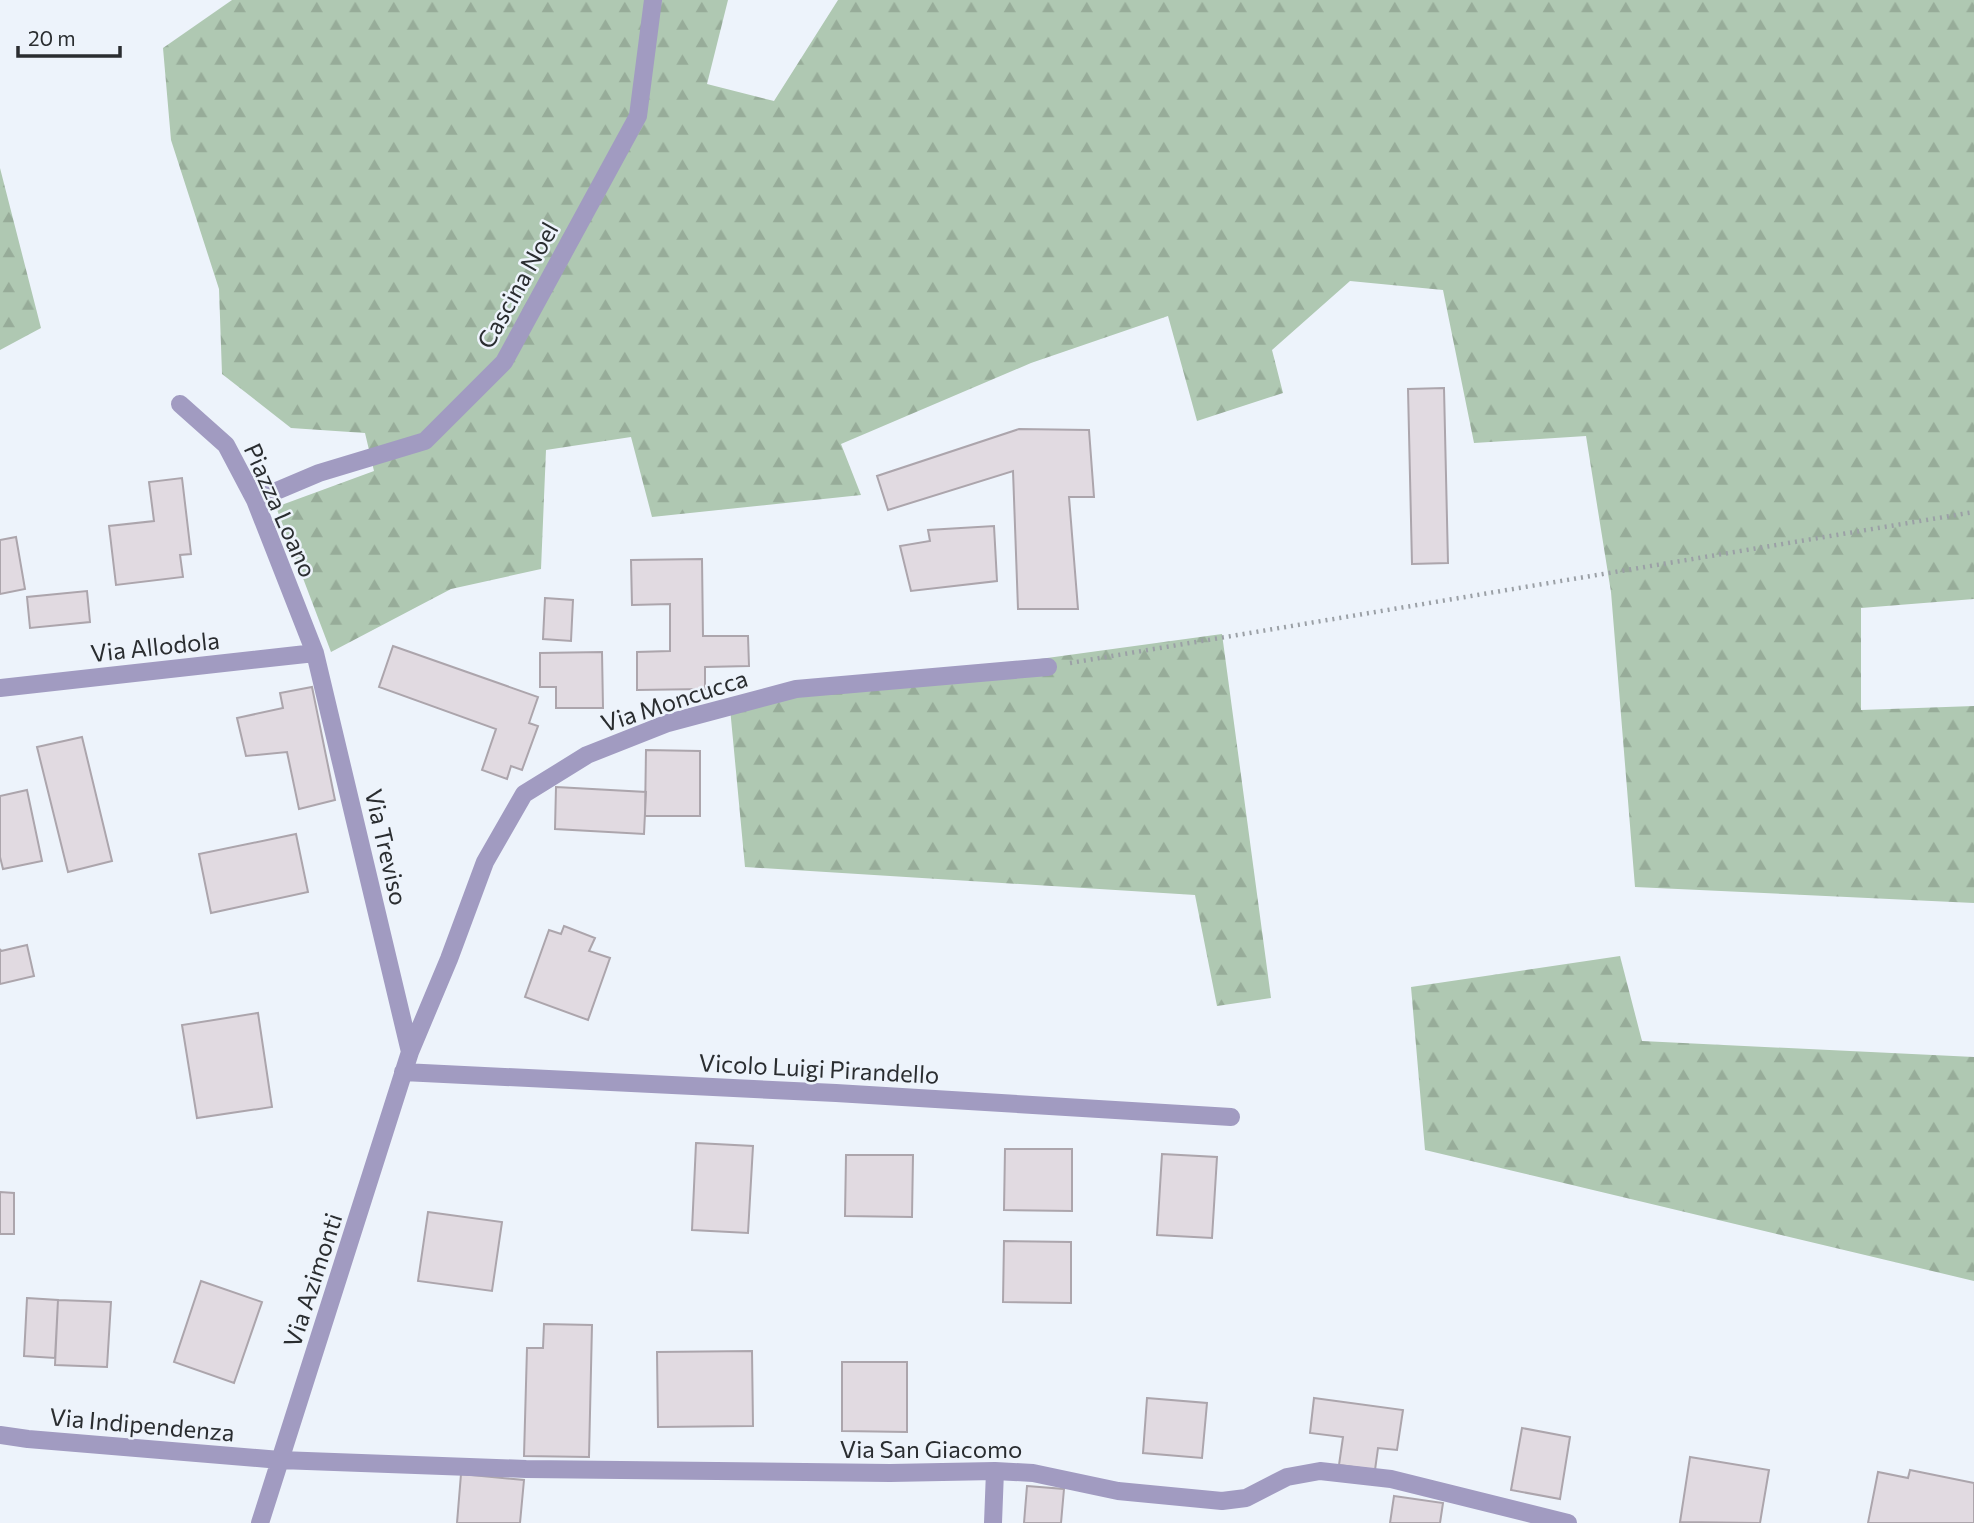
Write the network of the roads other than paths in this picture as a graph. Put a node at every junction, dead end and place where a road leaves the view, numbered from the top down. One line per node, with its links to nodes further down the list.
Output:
1 (653, 0): 3 (street, Cascina Noel)
2 (180, 404): 3 (street, Piazza Loano)
3 (255, 500): 4 (street, Piazza Loano)
4 (315, 653): 6 (street, Via Allodola); 7 (street, Via Treviso)
5 (1048, 667): 7 (street, Via Moncucca)
6 (0, 688)
7 (410, 1052): 8 (street, Via Azimonti)
8 (404, 1072): 9 (street, Vicolo Luigi Pirandello); 11 (street, Via Azimonti)
9 (1231, 1117)
10 (0, 1435): 11 (street, Via Indipendenza)
11 (280, 1460): 12 (street, Via San Giacomo); 13 (street, Via Azimonti)
12 (995, 1471): 14 (street); 15 (street, Via San Giacomo)
13 (260, 1523)
14 (993, 1523)
15 (1568, 1523)

